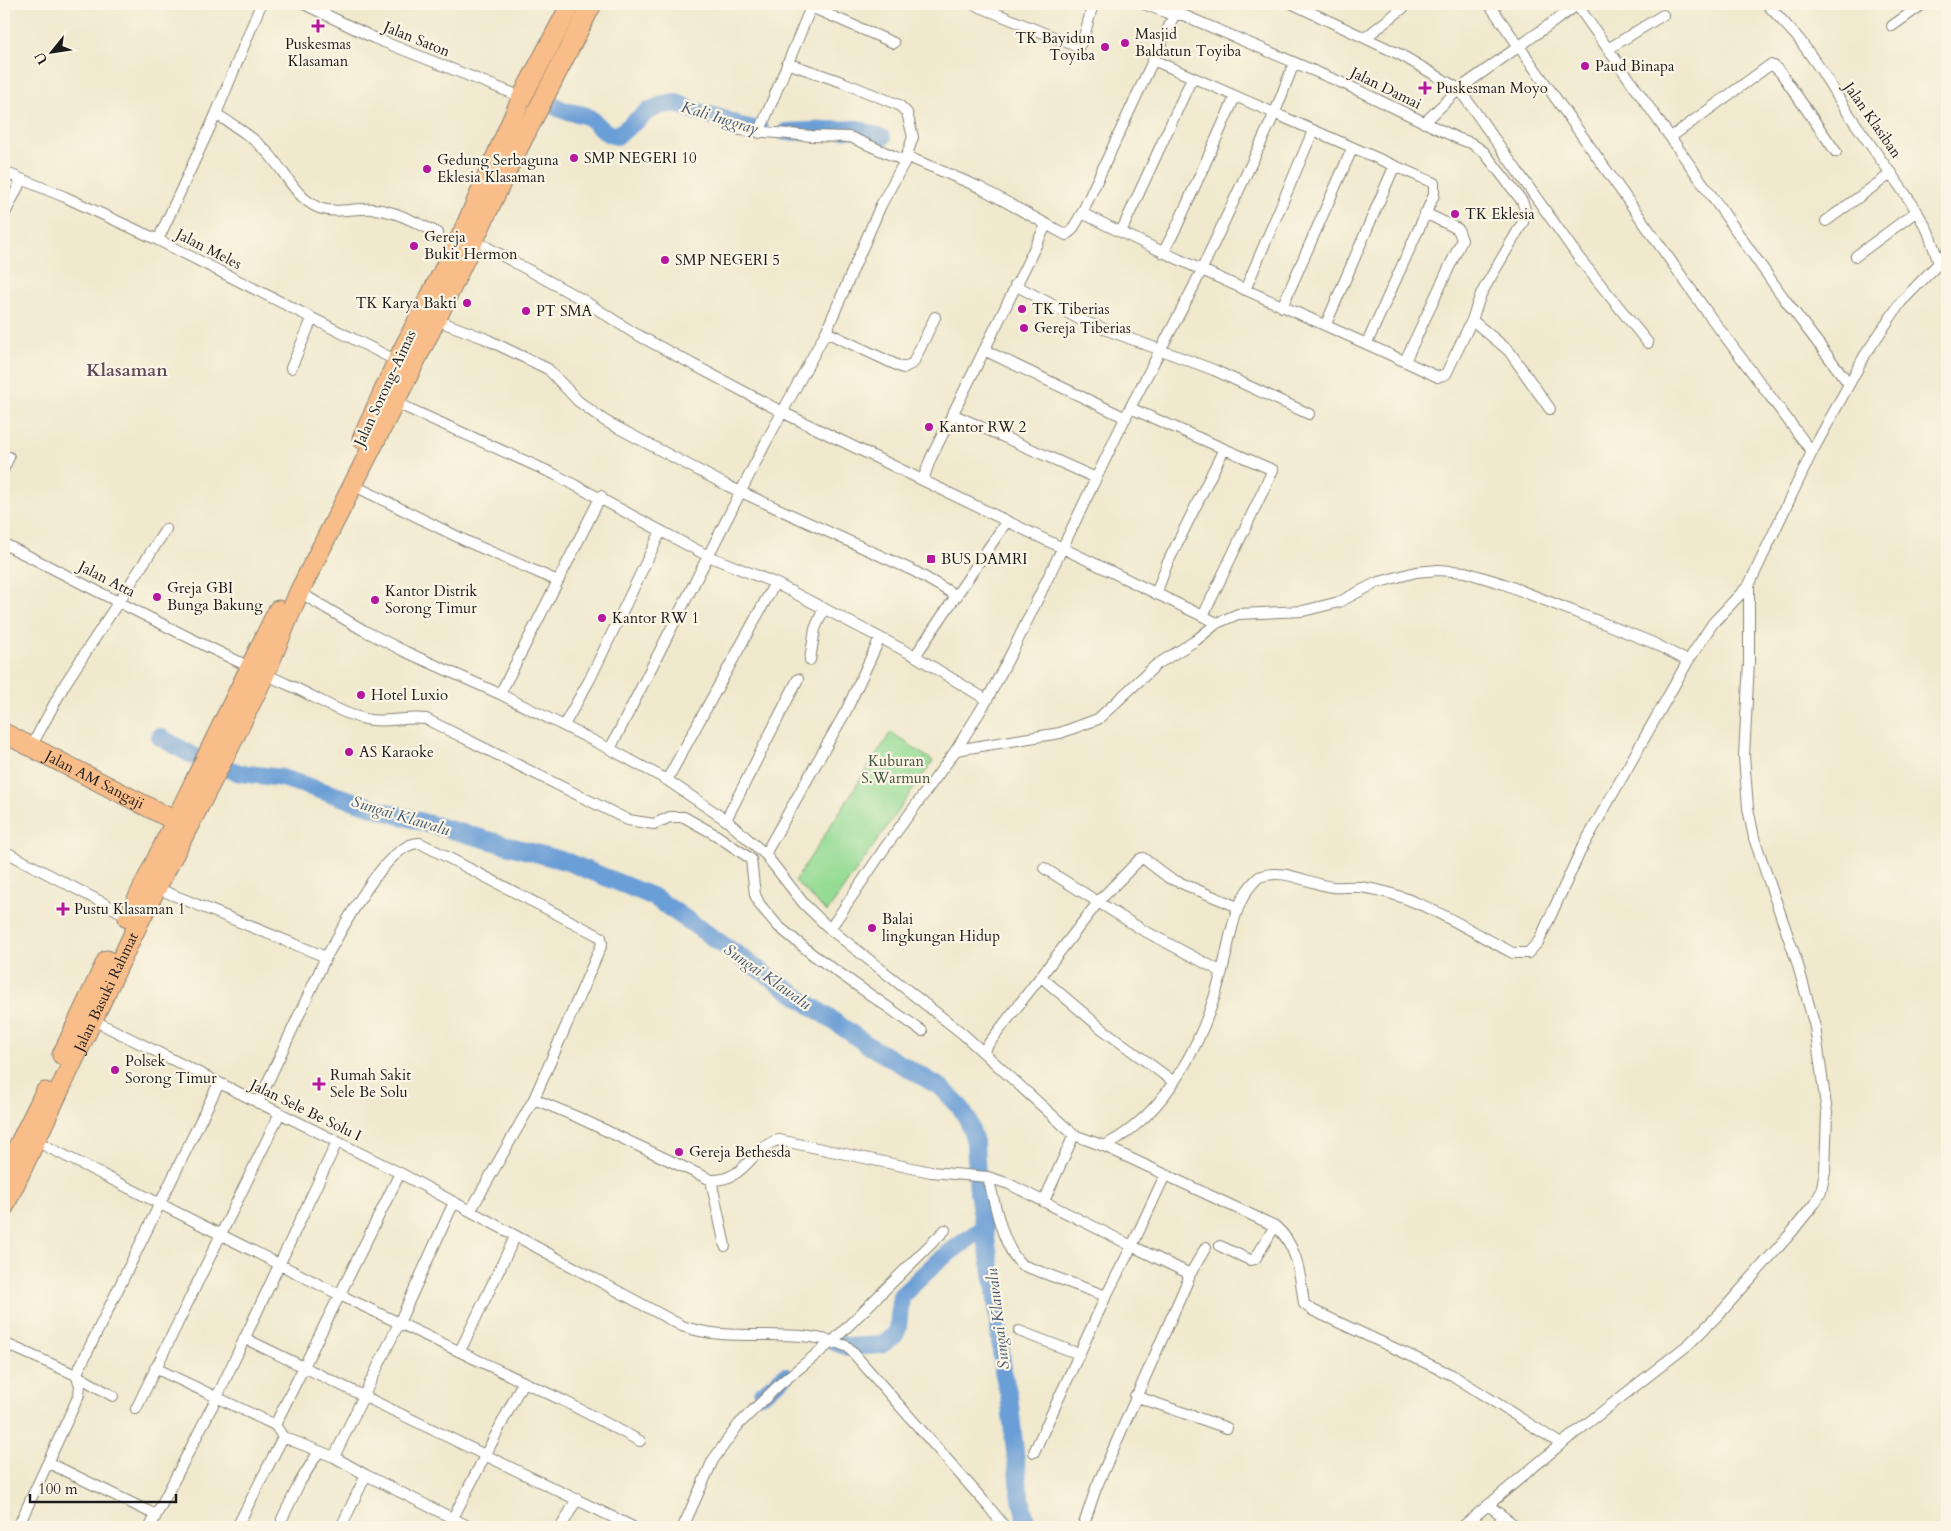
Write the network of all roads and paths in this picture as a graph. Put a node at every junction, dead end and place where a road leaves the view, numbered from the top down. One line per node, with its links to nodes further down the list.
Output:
1 (261, 4): 30 (street)
2 (304, 4): 28 (street, Jalan Saton)
3 (571, 4): 28 (highway, Jalan Sorong-Aimas)
4 (592, 4): 53 (highway, Jalan Sorong-Aimas)
5 (973, 4): 6 (street)
6 (1093, 4)
7 (1144, 4): 16 (street)
8 (1165, 4): 16 (street)
9 (1293, 4): 19 (street)
10 (1408, 4): 19 (street)
11 (1488, 4): 21 (street)
12 (1577, 4): 21 (street, Jalan Damai); 22 (street)
13 (1767, 4): 42 (street, Jalan Klasiban)
14 (1922, 4): 18 (street)
15 (808, 5): 20 (street); 24 (street)
16 (1178, 13): 23 (street); 25 (street, Jalan Damai)
17 (1663, 15): 22 (street)
18 (1892, 26)
19 (1365, 38): 27 (street)
20 (894, 43)
21 (1519, 47): 27 (street, Jalan Damai); 85 (street)
22 (1608, 49): 36 (street)
23 (1153, 60): 26 (street); 46 (street)
24 (786, 63): 33 (street); 39 (street)
25 (1294, 63): 31 (street); 32 (street, Jalan Damai)
26 (1192, 78): 29 (street); 51 (street)
27 (1458, 90): 32 (street, Jalan Damai); 44 (street)
28 (522, 97): 53 (highway, Jalan Sorong-Aimas)
29 (1235, 98): 31 (street); 56 (street)
30 (216, 114): 52 (street); 54 (street)
31 (1274, 115): 35 (street); 59 (street)
32 (1424, 123): 44 (street)
33 (760, 129): 34 (street); 39 (street)
34 (740, 130)
35 (1313, 131): 37 (street); 61 (street)
36 (1667, 132): 38 (street); 76 (street)
37 (1352, 149): 40 (street); 62 (street)
38 (1836, 152)
39 (906, 159): 50 (street); 68 (street)
40 (1394, 167): 47 (street); 67 (street)
41 (4, 172): 43 (street, Jalan Meles)
42 (1892, 173): 45 (street, Jalan Klasiban); 49 (street)
43 (21, 181): 48 (street); 54 (street, Jalan Meles)
44 (1531, 204): 66 (street); 70 (street)
45 (1917, 212): 57 (street); 58 (street, Jalan Klasiban)
46 (1082, 213): 50 (street); 51 (street)
47 (1425, 214): 69 (street); 74 (street)
48 (4, 215)
49 (1826, 221)
50 (1046, 225): 60 (street)
51 (1121, 232): 56 (street)
52 (438, 233)
53 (468, 237): 65 (highway, Jalan Sorong-Aimas); 73 (highway, Jalan Sorong-Aimas); 80 (street)
54 (158, 240): 64 (street, Jalan Meles)
55 (1947, 251): 58 (street)
56 (1163, 252): 59 (street)
57 (1856, 256)
58 (1939, 263): 76 (street)
59 (1200, 270): 61 (street); 71 (street)
60 (1015, 285): 71 (street); 72 (street)
61 (1245, 290): 62 (street)
62 (1282, 307): 67 (street)
63 (935, 317): 68 (street)
64 (312, 319): 73 (street, Jalan Meles); 75 (street)
65 (436, 320): 77 (highway, Jalan Sorong-Aimas); 91 (street)
66 (1472, 320): 74 (street); 79 (street)
67 (1326, 324): 69 (street)
68 (826, 332): 80 (street)
69 (1367, 343): 74 (street)
70 (1648, 343)
71 (1160, 349): 78 (street); 82 (street)
72 (984, 350): 81 (street); 83 (street)
73 (397, 360): 113 (highway, Jalan Sorong-Aimas)
74 (1405, 361)
75 (291, 368)
76 (1849, 384): 85 (street)
77 (394, 402): 90 (highway, Jalan Sorong-Aimas); 92 (street)
78 (1130, 408): 83 (street); 84 (street)
79 (1550, 408)
80 (782, 412): 89 (street); 91 (street)
81 (952, 414): 88 (street); 89 (street)
82 (1309, 414)
83 (1126, 418): 88 (street)
84 (1224, 449): 103 (street); 107 (street)
85 (1812, 452): 101 (street)
86 (9, 458): 87 (street)
87 (4, 468)
88 (1096, 478): 97 (street)
89 (922, 480): 93 (street)
90 (353, 485): 99 (street); 102 (highway, Jalan Sorong-Aimas)
91 (741, 492): 98 (street); 104 (street)
92 (600, 496): 95 (street); 99 (street)
93 (1007, 521): 97 (street); 104 (street)
94 (166, 529): 105 (street)
95 (661, 531): 98 (street); 117 (street)
96 (4, 544): 105 (street, Jalan Atta)
97 (1063, 548): 103 (street); 116 (street)
98 (708, 556): 100 (street); 120 (street)
99 (558, 581): 115 (street)
100 (774, 583): 106 (street); 123 (street)
101 (1749, 585): 112 (street); 191 (street)
102 (299, 592): 113 (highway, Jalan Sorong-Aimas); 115 (street)
103 (1156, 594): 107 (street)
104 (957, 596): 110 (street)
105 (120, 602): 113 (street, Jalan Atta); 119 (street)
106 (823, 610): 109 (street); 111 (street)
107 (1203, 616): 108 (street)
108 (1217, 623): 112 (street); 121 (street)
109 (880, 638): 110 (street); 127 (street)
110 (915, 656): 116 (street)
111 (810, 660)
112 (1688, 661): 131 (street)
113 (258, 671): 122 (highway, Jalan Sorong-Aimas); 138 (street, Jalan Atta)
114 (798, 679): 124 (street)
115 (500, 694): 117 (street)
116 (987, 700): 121 (street)
117 (564, 725): 120 (street)
118 (4, 733): 119 (highway, Jalan AM Sangaji)
119 (31, 747): 125 (highway, Jalan AM Sangaji)
120 (610, 749): 123 (street)
121 (956, 750): 133 (street)
122 (206, 777): 125 (highway, Jalan Basuki Rahmat)
123 (667, 780): 124 (street)
124 (726, 820): 127 (street)
125 (181, 824): 129 (highway, Jalan Basuki Rahmat); 132 (highway, Jalan Basuki Rahmat)
126 (4, 851): 132 (street)
127 (765, 854): 133 (street)
128 (1044, 868): 130 (street)
129 (156, 888): 134 (street); 137 (highway, Jalan Basuki Rahmat)
130 (1099, 901): 131 (street); 135 (street); 136 (street)
131 (1238, 906): 135 (street)
132 (128, 916): 137 (highway, Jalan Basuki Rahmat)
133 (830, 929): 139 (street)
134 (326, 957): 142 (street); 143 (street)
135 (1222, 972): 140 (street)
136 (1041, 977): 139 (street); 140 (street)
137 (87, 1017): 141 (street, Jalan Sele Be Solu I); 146 (highway, Jalan Basuki Rahmat); 150 (highway, Jalan Basuki Rahmat)
138 (922, 1031)
139 (983, 1051): 145 (street)
140 (1174, 1082): 148 (street)
141 (219, 1083): 143 (street, Jalan Sele Be Solu I); 156 (street)
142 (534, 1100): 153 (street); 158 (street)
143 (258, 1103): 144 (street, Jalan Sele Be Solu I)
144 (280, 1113): 147 (street, Jalan Sele Be Solu I); 161 (street)
145 (1074, 1135): 148 (street); 154 (street)
146 (36, 1141): 156 (street); 157 (highway, Jalan Basuki Rahmat)
147 (337, 1142): 149 (street, Jalan Sele Be Solu I); 167 (street)
148 (1104, 1146): 151 (street)
149 (400, 1172): 155 (street, Jalan Sele Be Solu I); 169 (street)
150 (4, 1175)
151 (1165, 1175): 159 (street); 164 (street)
152 (982, 1177): 153 (street); 154 (street); 170 (street)
153 (711, 1180): 163 (street)
154 (1044, 1201): 164 (street)
155 (454, 1202): 158 (street, Jalan Sele Be Solu I); 171 (street)
156 (160, 1203): 161 (street); 180 (street)
157 (4, 1207)
158 (471, 1210): 162 (street, Jalan Sele Be Solu I)
159 (1275, 1226): 165 (street); 191 (street)
160 (945, 1230): 174 (street)
161 (221, 1234): 167 (street); 179 (street)
162 (515, 1237): 174 (street, Jalan Sele Be Solu I); 176 (street)
163 (725, 1246)
164 (1132, 1246): 168 (street); 170 (street)
165 (1220, 1246)
166 (1206, 1247): 168 (street)
167 (280, 1265): 169 (street); 173 (street)
168 (1189, 1276): 184 (street)
169 (340, 1295): 171 (street); 178 (street)
170 (1106, 1296): 177 (street)
171 (399, 1324): 176 (street); 183 (street)
172 (1019, 1330): 177 (street)
173 (244, 1338): 178 (street); 185 (street)
174 (834, 1340): 211 (street); 212 (street)
175 (4, 1343): 180 (street)
176 (460, 1351): 181 (street)
177 (1079, 1354): 193 (street)
178 (302, 1367): 183 (street); 187 (street)
179 (155, 1368): 185 (street); 186 (street)
180 (76, 1375): 182 (street); 196 (street)
181 (523, 1382): 190 (street); 194 (street)
182 (112, 1396)
183 (363, 1396): 194 (street); 195 (street)
184 (1135, 1396): 188 (street); 213 (street)
185 (217, 1397): 187 (street); 200 (street)
186 (136, 1409)
187 (274, 1425): 189 (street)
188 (1227, 1428)
189 (283, 1436): 192 (street); 206 (street)
190 (640, 1441)
191 (1561, 1444): 199 (street)
192 (320, 1451): 195 (street); 203 (street)
193 (1034, 1452)
194 (483, 1455): 198 (street); 202 (street)
195 (334, 1457): 197 (street)
196 (49, 1464): 200 (street); 204 (street)
197 (366, 1475): 202 (street); 207 (street)
198 (577, 1499): 209 (street); 210 (street)
199 (1488, 1505): 201 (street); 214 (street)
200 (156, 1515): 205 (street)
201 (1503, 1517): 215 (street); 216 (street)
202 (453, 1518): 208 (street)
203 (282, 1519)
204 (18, 1527)
205 (150, 1527)
206 (238, 1527)
207 (341, 1527)
208 (470, 1527)
209 (560, 1527)
210 (633, 1527)
211 (683, 1527)
212 (1004, 1527)
213 (1083, 1527)
214 (1462, 1527)
215 (1495, 1527)
216 (1517, 1527)

